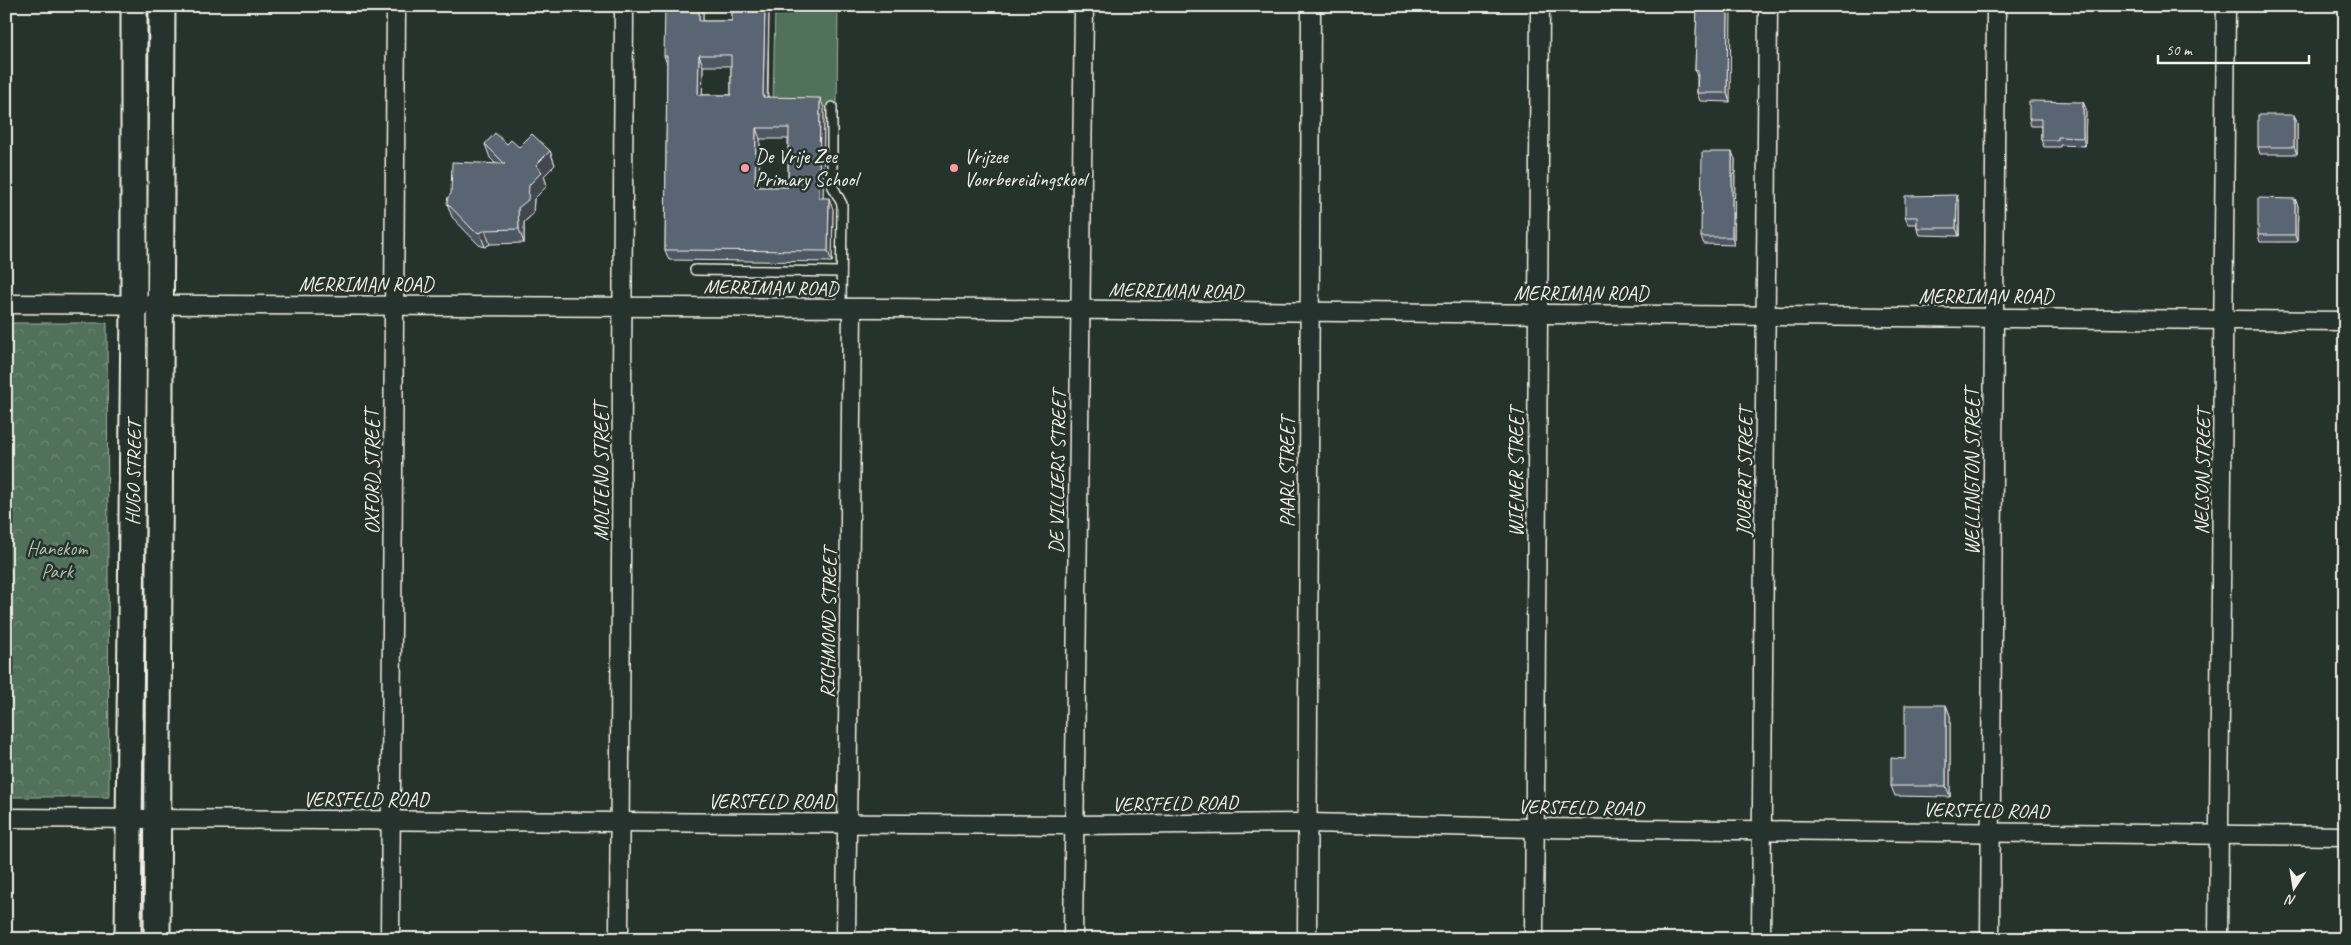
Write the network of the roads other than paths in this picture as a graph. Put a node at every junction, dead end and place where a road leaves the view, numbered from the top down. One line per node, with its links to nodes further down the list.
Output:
1 (134, 6): 15 (street, HUGO STREET)
2 (162, 6): 16 (street, HUGO STREET)
3 (396, 6): 17 (street, OXFORD STREET)
4 (624, 6): 18 (street, MOLTENO STREET)
5 (1084, 6): 20 (street, DE VILLIERS STREET)
6 (1311, 6): 21 (street, PAARL STREET)
7 (1540, 6): 22 (street, WIENER STREET)
8 (1768, 6): 23 (street, JOUBERT STREET)
9 (1996, 6): 24 (street, WELLINGTON STREET)
10 (2226, 6): 25 (street, NELSON STREET)
11 (832, 107): 13 (lane)
12 (695, 270): 13 (lane)
13 (841, 272): 19 (lane)
14 (6, 304): 15 (street, MERRIMAN ROAD)
15 (134, 304): 16 (street, MERRIMAN ROAD); 28 (street, HUGO STREET)
16 (161, 304): 17 (street, MERRIMAN ROAD); 29 (street, HUGO STREET)
17 (395, 305): 18 (street, MERRIMAN ROAD); 30 (street, OXFORD STREET)
18 (624, 307): 19 (street, MERRIMAN ROAD); 31 (street, MOLTENO STREET)
19 (847, 308): 20 (street, MERRIMAN ROAD); 32 (street, RICHMOND STREET)
20 (1081, 310): 21 (street, MERRIMAN ROAD); 34 (street, DE VILLIERS STREET)
21 (1309, 313): 22 (street, MERRIMAN ROAD); 33 (street, PAARL STREET)
22 (1539, 313): 23 (street, MERRIMAN ROAD); 35 (street, WIENER STREET)
23 (1766, 316): 24 (street, MERRIMAN ROAD); 36 (street, JOUBERT STREET)
24 (1994, 318): 25 (street, MERRIMAN ROAD); 37 (street, WELLINGTON STREET)
25 (2225, 318): 26 (street, MERRIMAN ROAD); 38 (street, NELSON STREET)
26 (2345, 321)
27 (6, 818): 28 (street, VERSFELD ROAD)
28 (129, 820): 29 (street, VERSFELD ROAD); 40 (street, HUGO STREET)
29 (158, 820): 30 (street, VERSFELD ROAD); 41 (street, HUGO STREET)
30 (391, 821): 31 (street, VERSFELD ROAD); 42 (street, OXFORD STREET)
31 (620, 822): 32 (street, VERSFELD ROAD); 43 (street, MOLTENO STREET)
32 (847, 822): 34 (street, VERSFELD ROAD); 44 (street, RICHMOND STREET)
33 (1308, 823): 34 (street, VERSFELD ROAD); 35 (street, VERSFELD ROAD); 46 (street, PAARL STREET)
34 (1073, 825): 45 (street, DE VILLIERS STREET)
35 (1535, 828): 36 (street, VERSFELD ROAD); 47 (street, WIENER STREET)
36 (1761, 829): 37 (street, VERSFELD ROAD); 48 (street, JOUBERT STREET)
37 (1990, 831): 38 (street, VERSFELD ROAD); 49 (street, WELLINGTON STREET)
38 (2219, 834): 39 (street, VERSFELD ROAD); 50 (street, NELSON STREET)
39 (2345, 836)
40 (128, 939)
41 (157, 939)
42 (390, 939)
43 (619, 939)
44 (846, 939)
45 (1073, 939)
46 (1307, 939)
47 (1534, 939)
48 (1761, 939)
49 (1990, 939)
50 (2218, 939)

